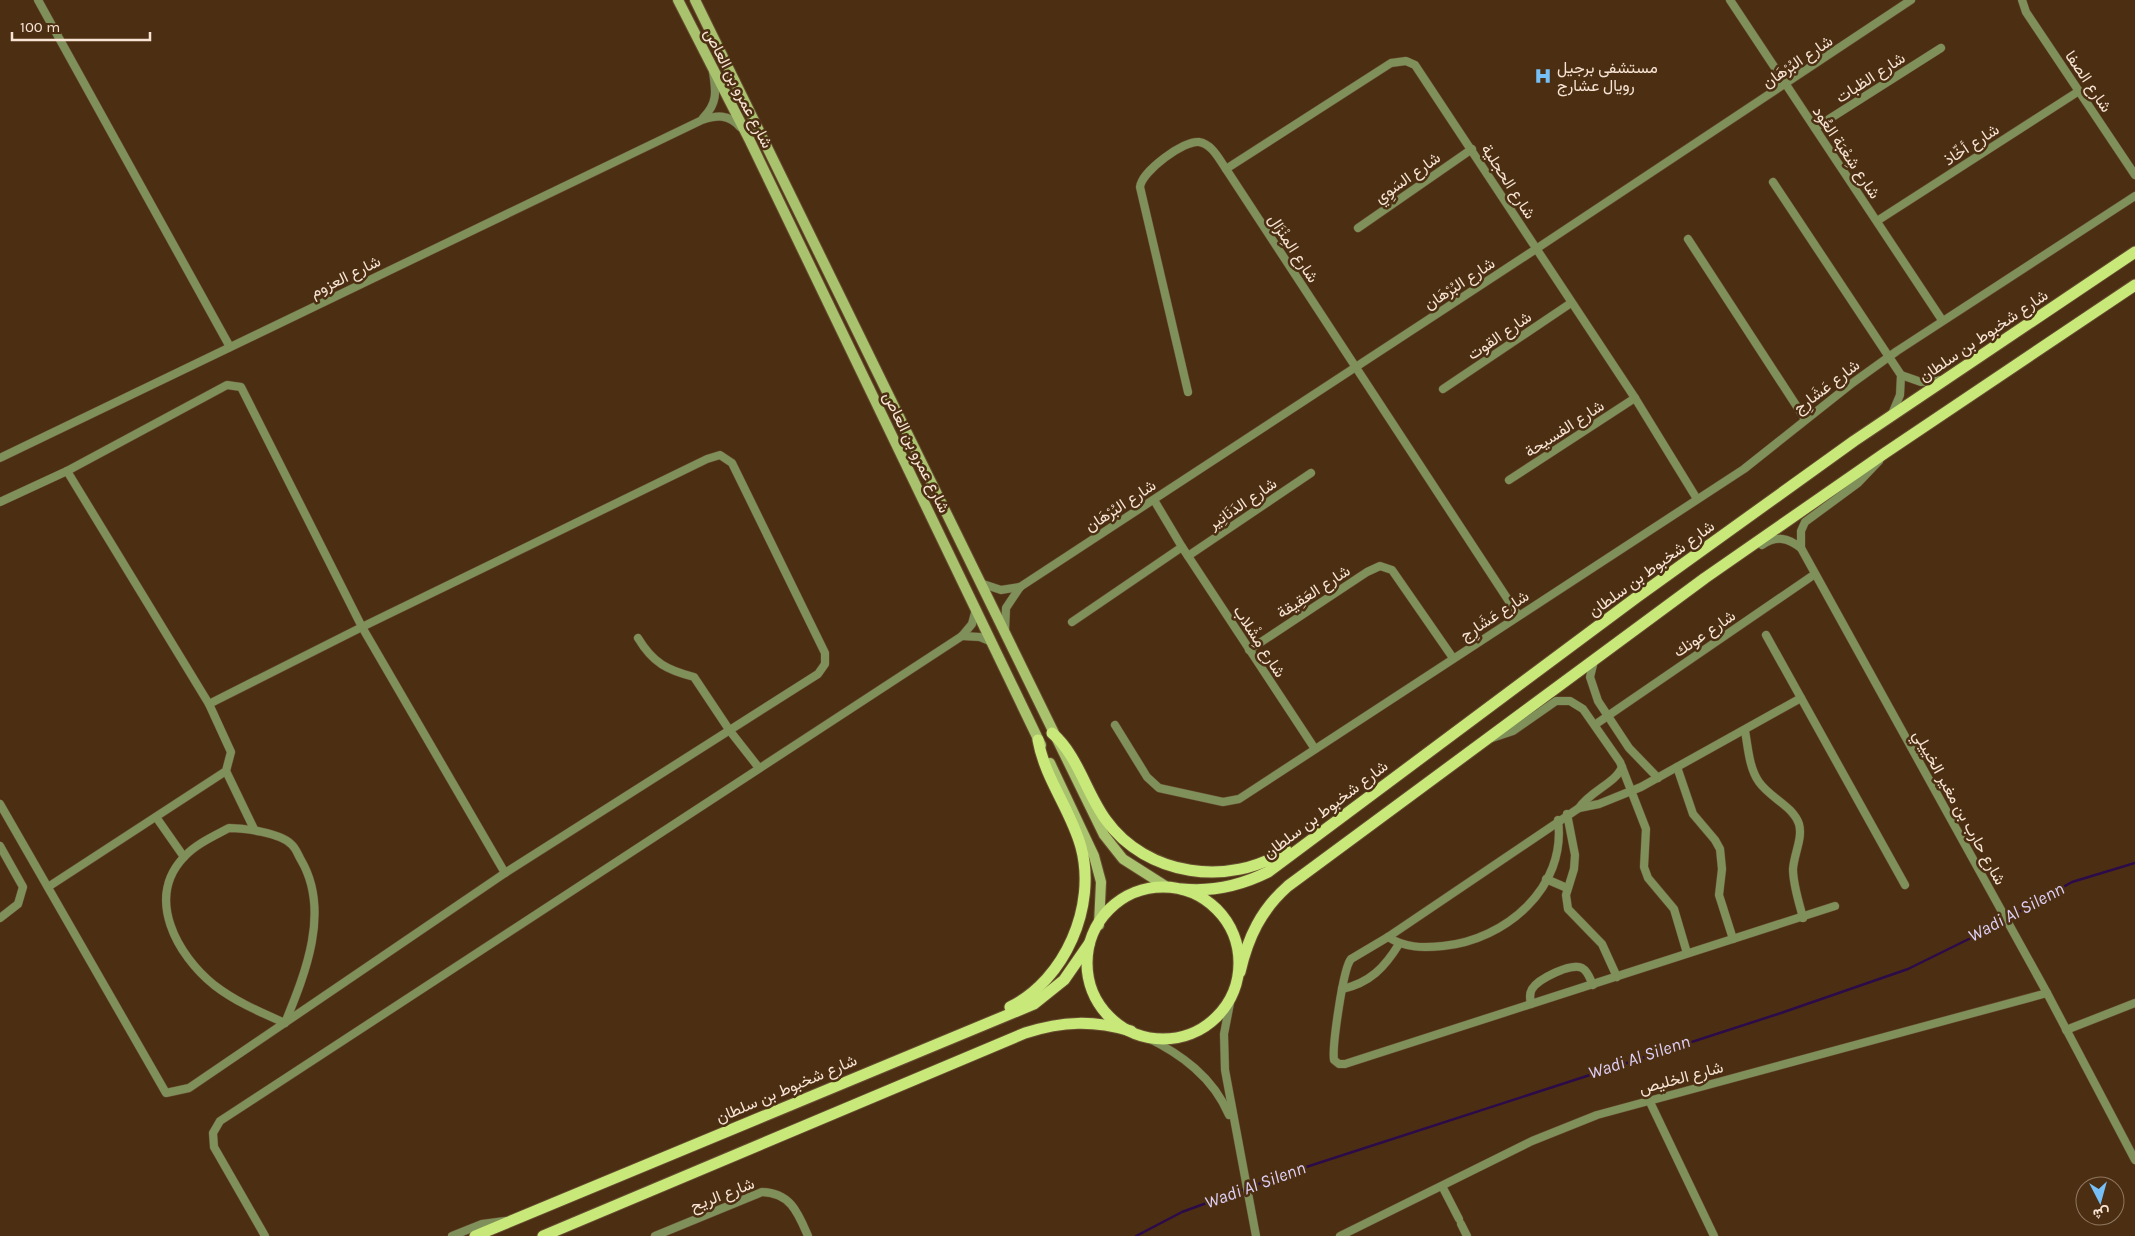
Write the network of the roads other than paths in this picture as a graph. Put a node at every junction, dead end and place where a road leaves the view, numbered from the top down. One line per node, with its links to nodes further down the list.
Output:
1 (38, 0): 27 (street)
2 (678, 0): 8 (main road, شارع عمرو بن العاص)
3 (695, 0): 50 (main road, شارع عمرو بن العاص)
4 (1730, 0): 9 (street, شارع شِعْبَة العُود)
5 (1911, 0): 9 (street, شارع البُرْهَان)
6 (2022, 0): 10 (street, شارع الصفا)
7 (1940, 48): 12 (street, شارع الظبات)
8 (712, 67): 11 (street); 13 (main road, شارع عمرو بن العاص)
9 (1785, 86): 12 (street, شارع شِعْبَة العُود); 22 (street, شارع البُرْهَان)
10 (2079, 91): 16 (street, شارع الصفا); 19 (street, شارع أخّاذ)
11 (702, 120): 13 (street, شارع العزوم); 27 (street, شارع العزوم)
12 (1815, 128): 19 (street, شارع شِعْبَة العُود)
13 (750, 141): 52 (main road, شارع عمرو بن العاص)
14 (1472, 149): 15 (street, شارع الحجلية); 20 (street, شارع السَوِي); 22 (street, شارع الحجلية)
15 (1226, 169): 29 (street, شارع المِنْزَال); 33 (street, شارع المِنْزَال)
16 (2135, 175)
17 (1773, 182): 28 (street)
18 (2135, 196): 26 (street, شارع عَشَارِج)
19 (1877, 221): 26 (street, شارع شِعْبَة العُود)
20 (1358, 228)
21 (1688, 239): 36 (street)
22 (1536, 249): 25 (street, شارع الحجلية); 29 (street, شارع البُرْهَان)
23 (2135, 252): 31 (main road, شارع شخبوط بن سلطان)
24 (2135, 285): 37 (main road)
25 (1571, 303): 32 (street, شارع القوت); 34 (street, شارع الحجلية)
26 (1942, 320): 28 (street, شارع عَشَارِج)
27 (230, 347): 38 (street, شارع العزوم)
28 (1890, 356): 30 (street); 36 (street, شارع عَشَارِج)
29 (1355, 367): 43 (street, شارع البُرْهَان); 53 (street, شارع المِنْزَال)
30 (1901, 375): 31 (street); 35 (street)
31 (1950, 376): 35 (main road, شارع شخبوط بن سلطان)
32 (1443, 389)
33 (1188, 392)
34 (1635, 398): 41 (street, شارع الفسيحة); 42 (street, شارع الحجلية)
35 (1890, 416): 80 (main road, شارع شخبوط بن سلطان)
36 (1805, 419): 42 (street, شارع عَشَارِج)
37 (1885, 452): 46 (street); 49 (main road)
38 (0, 458)
39 (67, 470): 44 (street); 55 (street); 65 (street)
40 (1311, 474): 47 (street, شارع الدَنَانِير)
41 (1509, 480)
42 (1697, 499): 53 (street, شارع عَشَارِج)
43 (1154, 500): 45 (street, شارع مِشْلاب); 51 (street, شارع البُرْهَان)
44 (0, 502)
45 (1182, 547): 47 (street, شارع مِشْلاب); 54 (street)
46 (1802, 548): 48 (street, شارع حارب بن مغير الخييلي); 49 (street)
47 (1188, 556): 61 (street, شارع مِشْلاب)
48 (1815, 574): 66 (street, شارع عونك); 111 (street, شارع حارب بن مغير الخييلي)
49 (1705, 578): 63 (main road)
50 (983, 584): 51 (street); 56 (main road, شارع عمرو بن العاص)
51 (1020, 587): 56 (street, شارع البُرْهَان)
52 (976, 609): 58 (street); 60 (main road, شارع عمرو بن العاص)
53 (1518, 615): 62 (street, شارع عَشَارِج)
54 (1072, 622)
55 (362, 627): 65 (street); 69 (street); 91 (street)
56 (1005, 632): 71 (main road, شارع عمرو بن العاص)
57 (1766, 635): 64 (street)
58 (962, 636): 60 (street); 78 (street)
59 (638, 638): 69 (street)
60 (992, 642): 72 (main road, شارع عمرو بن العاص)
61 (1249, 650): 62 (street, شارع العَقِيقة); 74 (street, شارع مِشْلاب)
62 (1453, 658): 74 (street, شارع عَشَارِج)
63 (1594, 661): 66 (street); 73 (main road)
64 (1801, 698): 70 (street); 93 (street)
65 (209, 704): 79 (street)
66 (1609, 715): 67 (street, شارع عونك); 75 (street)
67 (1596, 724): 73 (street); 76 (street)
68 (1115, 725): 74 (street, شارع عَشَارِج)
69 (730, 731): 78 (street); 91 (street)
70 (1745, 731): 77 (street); 100 (street)
71 (1052, 733): 80 (main road); 95 (main road, شارع عمرو بن العاص)
72 (1038, 740): 101 (main road, شارع عمرو بن العاص); 119 (main road)
73 (1485, 740): 107 (main road)
74 (1315, 749)
75 (1633, 753): 76 (street); 81 (street)
76 (1621, 764): 82 (street); 84 (street)
77 (1677, 767): 81 (street); 103 (street)
78 (760, 768): 125 (street)
79 (226, 771): 86 (street); 88 (street)
80 (1403, 771): 97 (main road, شارع شخبوط بن سلطان)
81 (1658, 778): 82 (street)
82 (1632, 791): 84 (street); 106 (street)
83 (0, 804): 94 (street)
84 (1579, 808): 85 (street)
85 (1567, 814): 87 (street); 96 (street)
86 (156, 817): 90 (street); 94 (street)
87 (1558, 820): 92 (street); 102 (street)
88 (254, 829): 90 (street); 115 (street)
89 (0, 846): 99 (street)
90 (184, 857): 115 (street)
91 (505, 873): 115 (street)
92 (1546, 880): 96 (street); 105 (street)
93 (1905, 885)
94 (48, 887): 115 (street)
95 (1168, 887): 97 (main road); 101 (main road)
96 (1567, 888): 108 (street)
97 (1182, 889): 107 (main road)
98 (1835, 906): 100 (street)
99 (0, 918)
100 (1803, 918): 103 (street)
101 (1099, 924): 104 (main road)
102 (1388, 937): 105 (street); 110 (street)
103 (1733, 939): 106 (street)
104 (1089, 944): 117 (main road); 119 (main road, شارع شخبوط بن سلطان)
105 (1399, 944): 110 (street)
106 (1687, 953): 108 (street)
107 (1240, 972): 112 (main road)
108 (1617, 977): 109 (street)
109 (1592, 985): 114 (street); 114 (street)
110 (1342, 989): 114 (street)
111 (2046, 993): 116 (street, شارع حارب بن مغير الخييلي); 120 (street, شارع الخليص)
112 (1231, 998): 118 (main road); 121 (street)
113 (2135, 1003): 116 (street)
114 (1531, 1004)
115 (285, 1023)
116 (2066, 1030): 122 (street, شارع حارب بن مغير الخييلي)
117 (1131, 1031): 118 (main road); 128 (main road)
118 (1146, 1036): 121 (street)
119 (912, 1054): 124 (main road, شارع شخبوط بن سلطان)
120 (1649, 1100): 123 (street, شارع الخليص); 134 (street)
121 (1235, 1128): 131 (street)
122 (2135, 1160)
123 (1442, 1186): 132 (street, شارع الخليص); 133 (street)
124 (510, 1221): 126 (street); 127 (main road, شارع شخبوط بن سلطان)
125 (264, 1236)
126 (452, 1236)
127 (475, 1236)
128 (543, 1236)
129 (655, 1236): 130 (street, شارع الريح)
130 (808, 1236)
131 (1256, 1236)
132 (1340, 1236)
133 (1467, 1236)
134 (1714, 1236)

